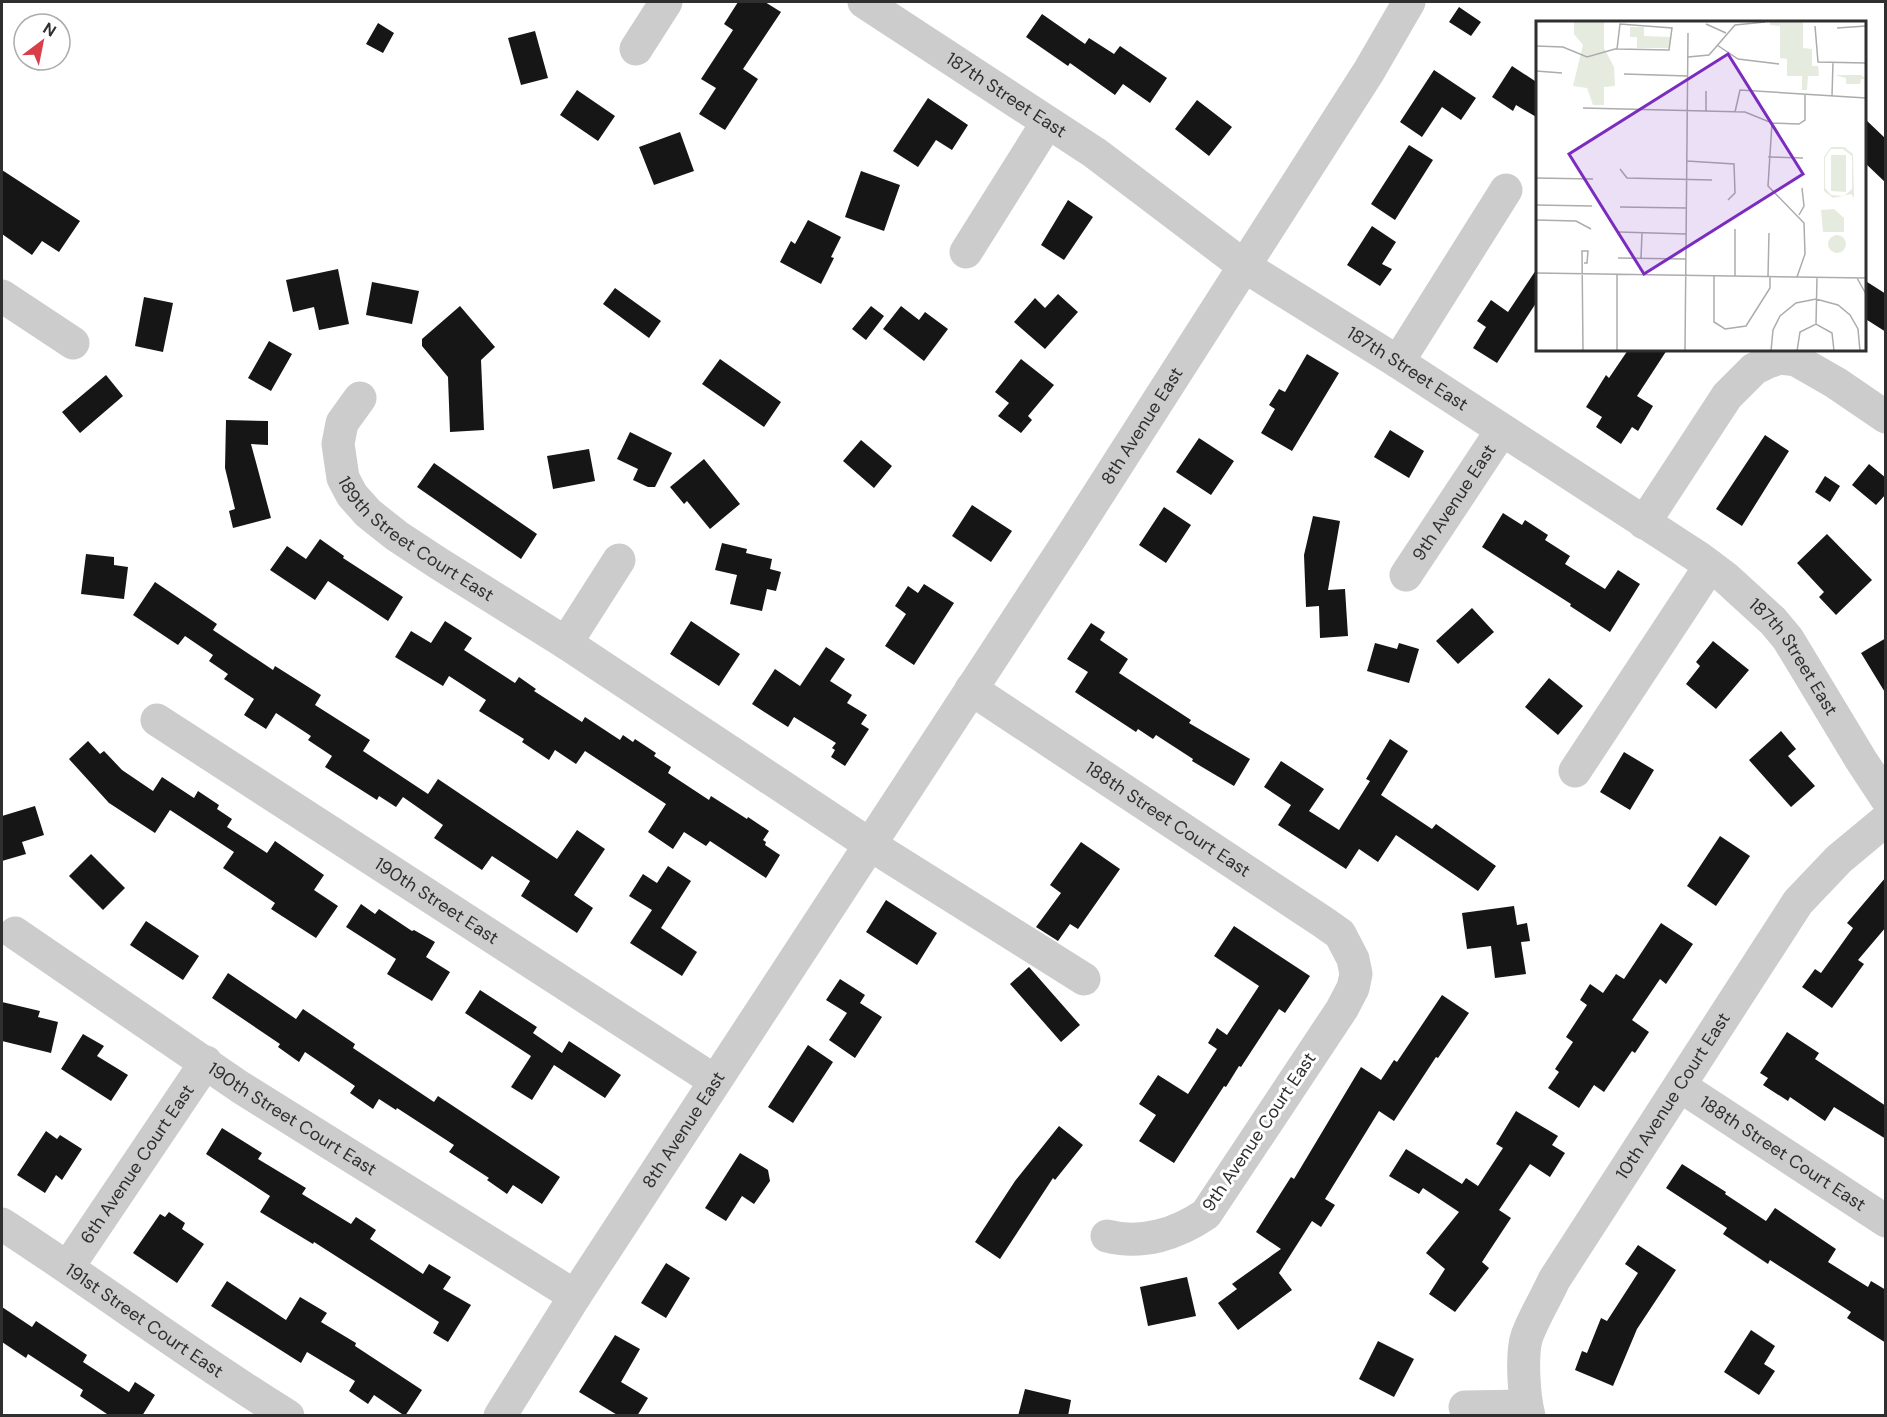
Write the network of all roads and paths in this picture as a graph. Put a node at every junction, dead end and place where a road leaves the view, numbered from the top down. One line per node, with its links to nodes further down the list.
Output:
1 (666, 2): 4 (street)
2 (864, 2): 5 (street, 187th Street East)
3 (1409, 2): 8 (street, 8th Avenue East)
4 (636, 49)
5 (1047, 123): 7 (street); 8 (street, 187th Street East)
6 (1506, 190): 11 (street)
7 (966, 252)
8 (1244, 266): 11 (street, 187th Street East); 20 (street, 8th Avenue East)
9 (2, 296): 10 (street)
10 (73, 343)
11 (1398, 362): 14 (street, 187th Street East)
12 (360, 398): 19 (street, 189th Street Court East)
13 (1886, 417): 15 (street)
14 (1502, 430): 15 (street, 187th Street East); 18 (street, 9th Avenue East)
15 (1644, 523): 17 (street, 187th Street East)
16 (619, 560): 19 (street)
17 (1710, 566): 22 (street); 23 (street, 187th Street East)
18 (1406, 575)
19 (566, 643): 25 (street, 189th Street Court East)
20 (970, 689): 25 (street, 8th Avenue East); 27 (street, 188th Street Court East)
21 (158, 720): 30 (street, 190th Street East)
22 (1575, 771)
23 (1886, 798)
24 (1886, 820): 31 (street, 10th Avenue Court East)
25 (869, 844): 28 (street); 30 (street, 8th Avenue East)
26 (15, 933): 29 (street, 190th Street Court East)
27 (1353, 959): 34 (street, 9th Avenue Court East)
28 (1084, 979)
29 (206, 1062): 35 (street, 6th Avenue Court East); 36 (street, 190th Street Court East)
30 (715, 1081): 36 (street, 8th Avenue East)
31 (1680, 1086): 32 (street, 188th Street Court East); 38 (street, 10th Avenue Court East)
32 (1886, 1221)
33 (2, 1224): 35 (street, 191st Street Court East)
34 (1107, 1236)
35 (68, 1267): 39 (street, 191st Street Court East)
36 (575, 1296): 40 (street, 8th Avenue East)
37 (1465, 1407): 38 (street, 10th Avenue Court East)
38 (1528, 1411)
39 (288, 1416)
40 (500, 1416)

